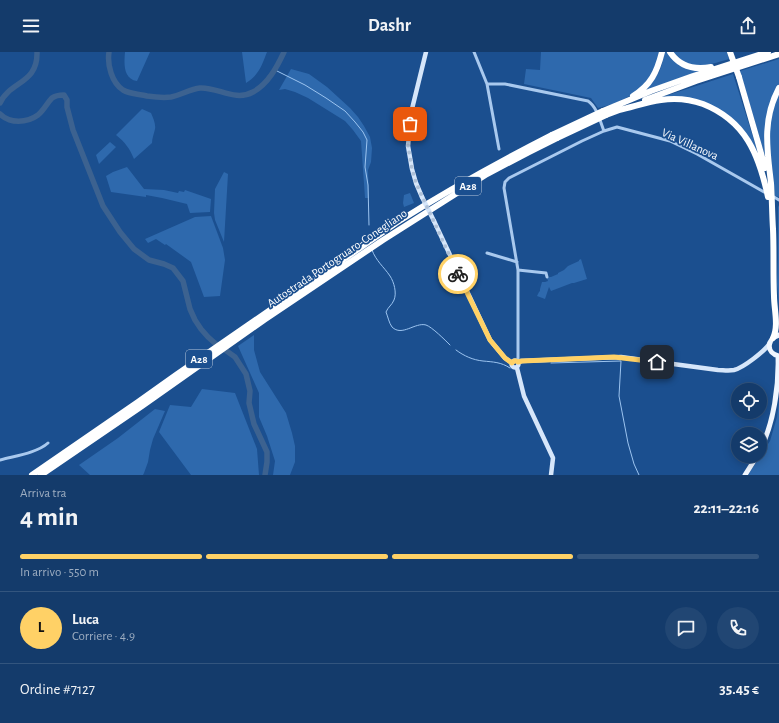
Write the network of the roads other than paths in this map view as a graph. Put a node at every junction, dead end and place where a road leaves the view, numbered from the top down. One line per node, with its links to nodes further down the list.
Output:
1 (426, 52): 28 (street, bridge)
2 (474, 52): 9 (street)
3 (662, 52): 11 (highway)
4 (670, 52): 6 (highway)
5 (730, 52): 17 (highway, bridge)
6 (763, 52)
7 (768, 52): 11 (highway, Autostrada Portogruaro-Conegliano / A28)
8 (779, 54): 11 (highway, Autostrada Portogruaro-Conegliano / A28)
9 (487, 84): 12 (street); 13 (street)
10 (779, 88): 17 (highway)
11 (617, 108): 17 (highway); 30 (highway, Autostrada Portogruaro-Conegliano / A28, bridge)
12 (604, 131): 14 (street, Via Villanova); 19 (street, Via Villanova)
13 (498, 149)
14 (764, 192)
15 (774, 197): 16 (street)
16 (779, 200)
17 (772, 212): 22 (highway)
18 (487, 253): 19 (street)
19 (516, 262): 20 (street)
20 (518, 270): 21 (street); 28 (street)
21 (547, 277)
22 (776, 320): 23 (highway); 24 (highway)
23 (779, 328)
24 (774, 339): 25 (street); 26 (main road)
25 (761, 352): 26 (street); 28 (street)
26 (771, 352): 27 (main road)
27 (779, 356): 29 (main road)
28 (518, 364): 37 (street)
29 (779, 366): 31 (main road)
30 (140, 404): 35 (highway, Autostrada Portogruaro-Conegliano / A28); 36 (highway, Autostrada Portogruaro-Conegliano / A28)
31 (767, 432)
32 (48, 443): 33 (street)
33 (0, 460)
34 (753, 463): 38 (main road)
35 (32, 475)
36 (41, 475)
37 (550, 475)
38 (745, 475)

